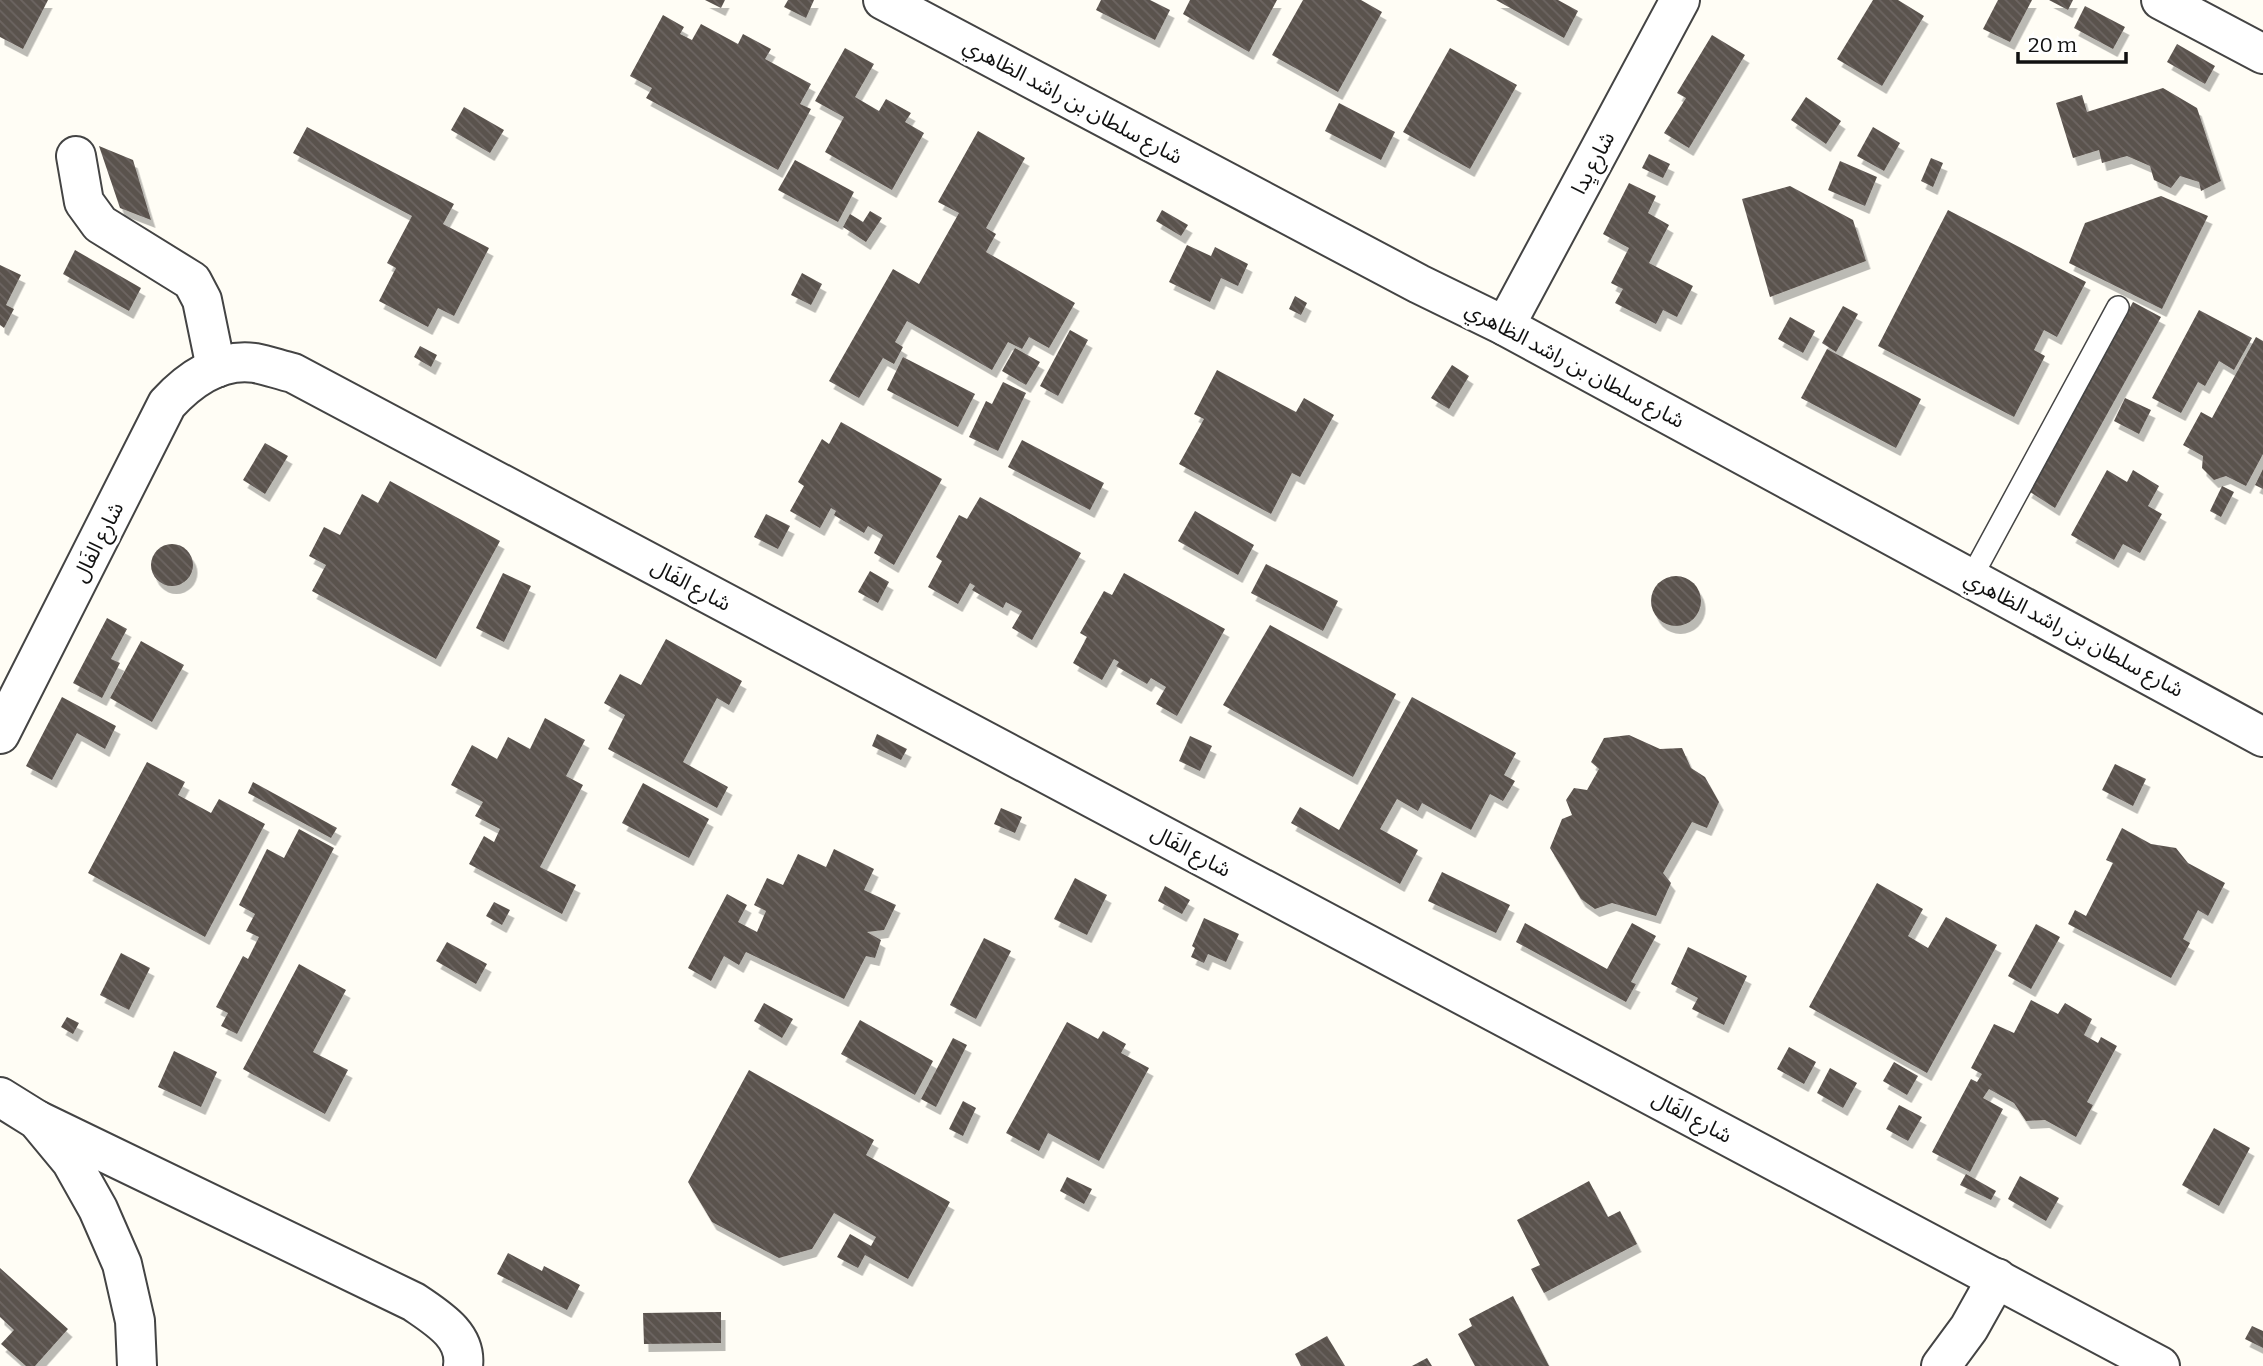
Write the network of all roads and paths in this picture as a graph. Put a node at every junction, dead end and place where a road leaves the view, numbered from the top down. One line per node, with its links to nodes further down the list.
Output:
1 (883, 0): 7 (street, شارع سلطان بن راشد الظاهري)
2 (1680, 0): 7 (street, شارع يِدا)
3 (2161, 0): 4 (street)
4 (2263, 54)
5 (76, 156): 8 (street)
6 (2118, 307): 9 (lane)
7 (1505, 326): 9 (street, شارع سلطان بن راشد الظاهري)
8 (216, 368): 10 (street, شارع الفَال); 14 (street, شارع الفَال)
9 (1971, 578): 11 (street, شارع سلطان بن راشد الظاهري)
10 (0, 734)
11 (2263, 737)
12 (0, 1097): 13 (street)
13 (37, 1119): 15 (street); 16 (street)
14 (1997, 1278): 17 (street); 18 (street, شارع الفَال)
15 (137, 1366)
16 (463, 1366)
17 (1941, 1366)
18 (2160, 1366)

